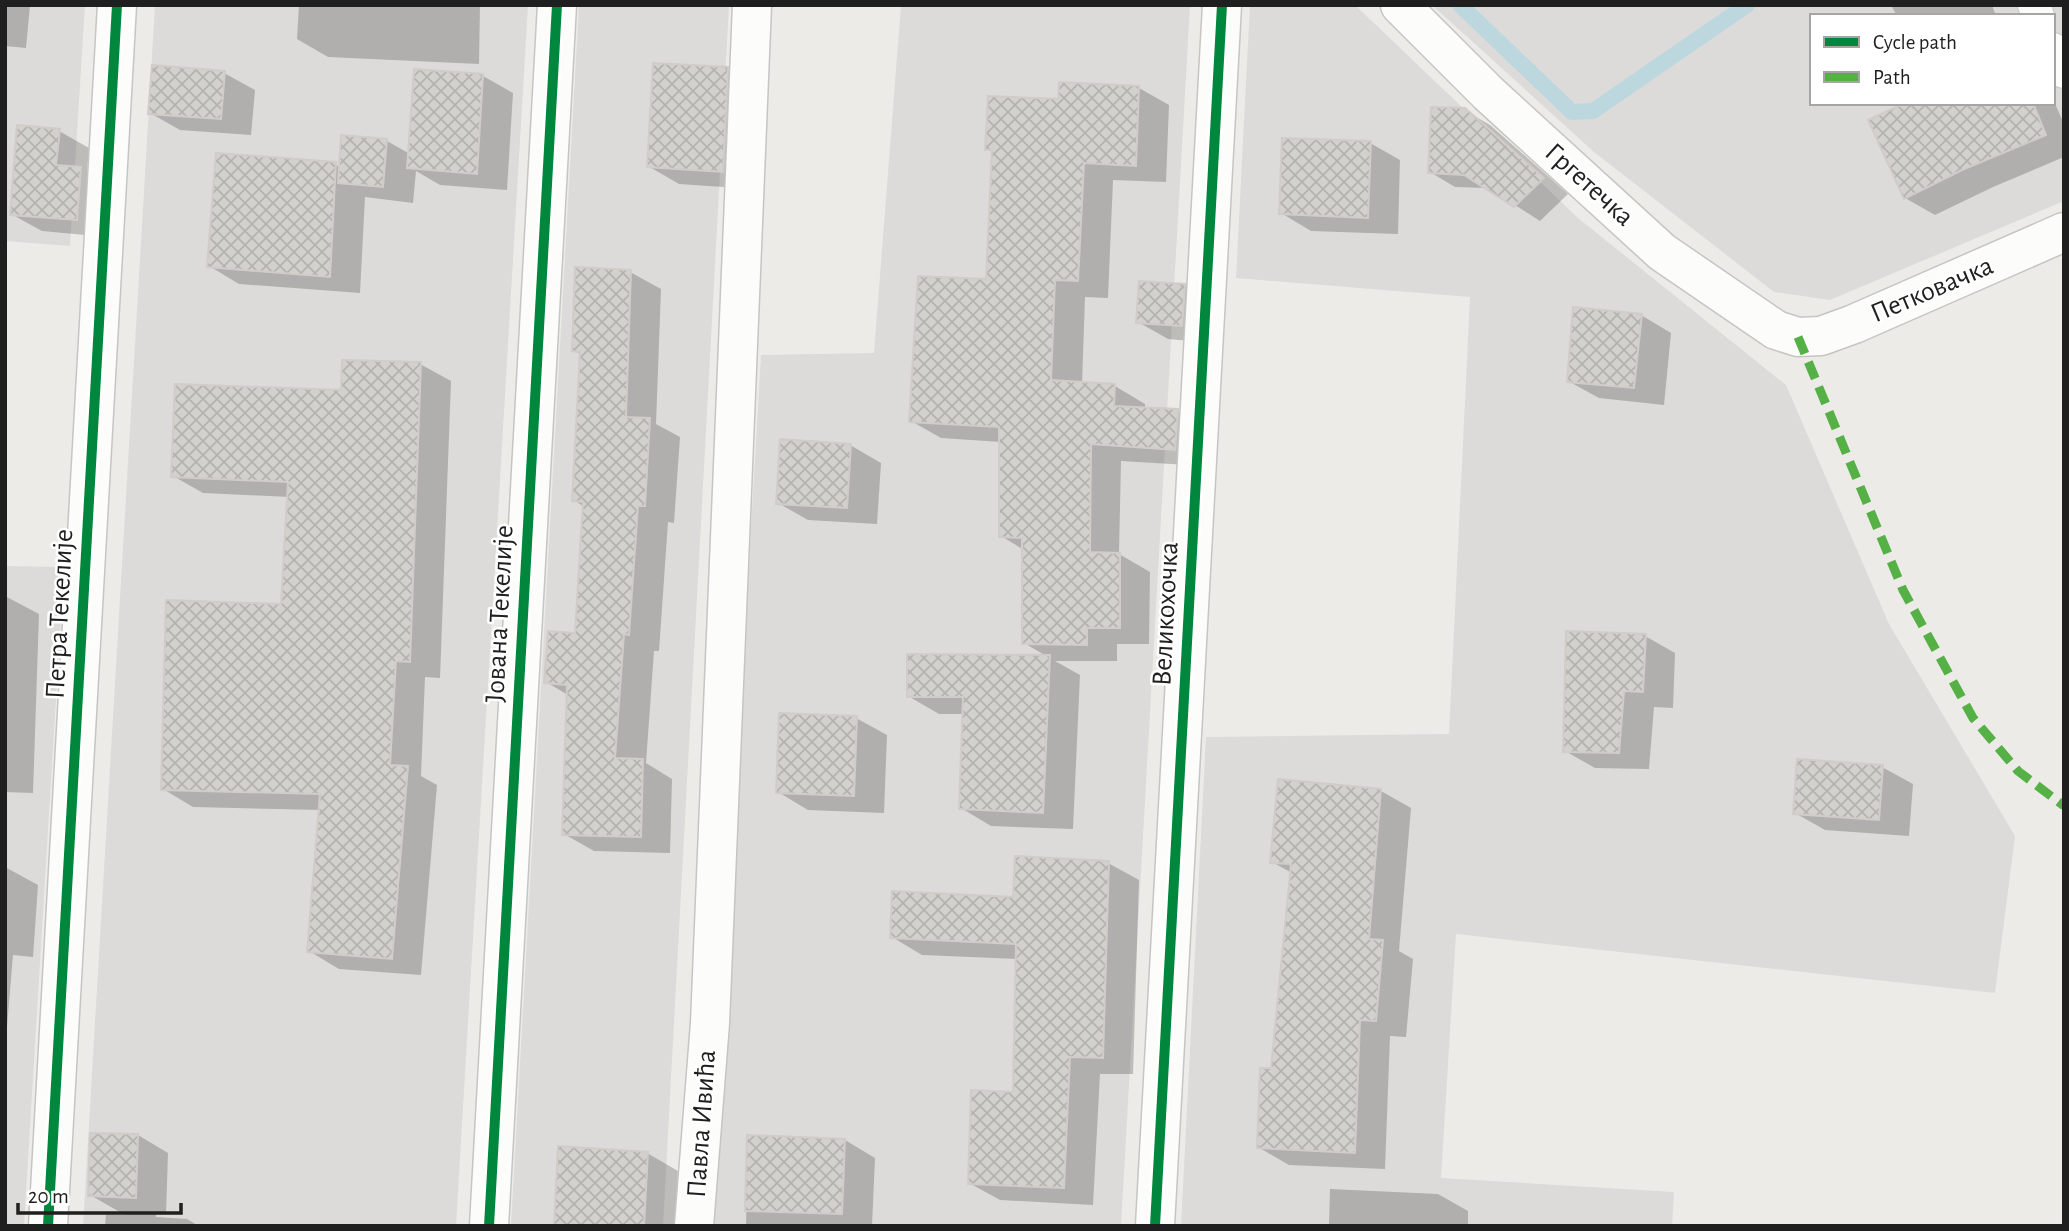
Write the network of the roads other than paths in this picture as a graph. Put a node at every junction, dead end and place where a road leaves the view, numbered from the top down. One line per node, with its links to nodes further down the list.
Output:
1 (117, 5): 10 (street, Петра Текелије)
2 (557, 5): 11 (street, Јована Текелије)
3 (752, 5): 12 (street, Павла Ивића)
4 (1222, 5): 13 (street, Великохочка)
5 (1400, 5): 9 (street, Гргетечка)
6 (2055, 53): 7 (lane)
7 (2064, 72)
8 (2064, 232): 9 (street, Петковачка)
9 (1798, 337)
10 (48, 1226)
11 (489, 1226)
12 (694, 1226)
13 (1155, 1226)

